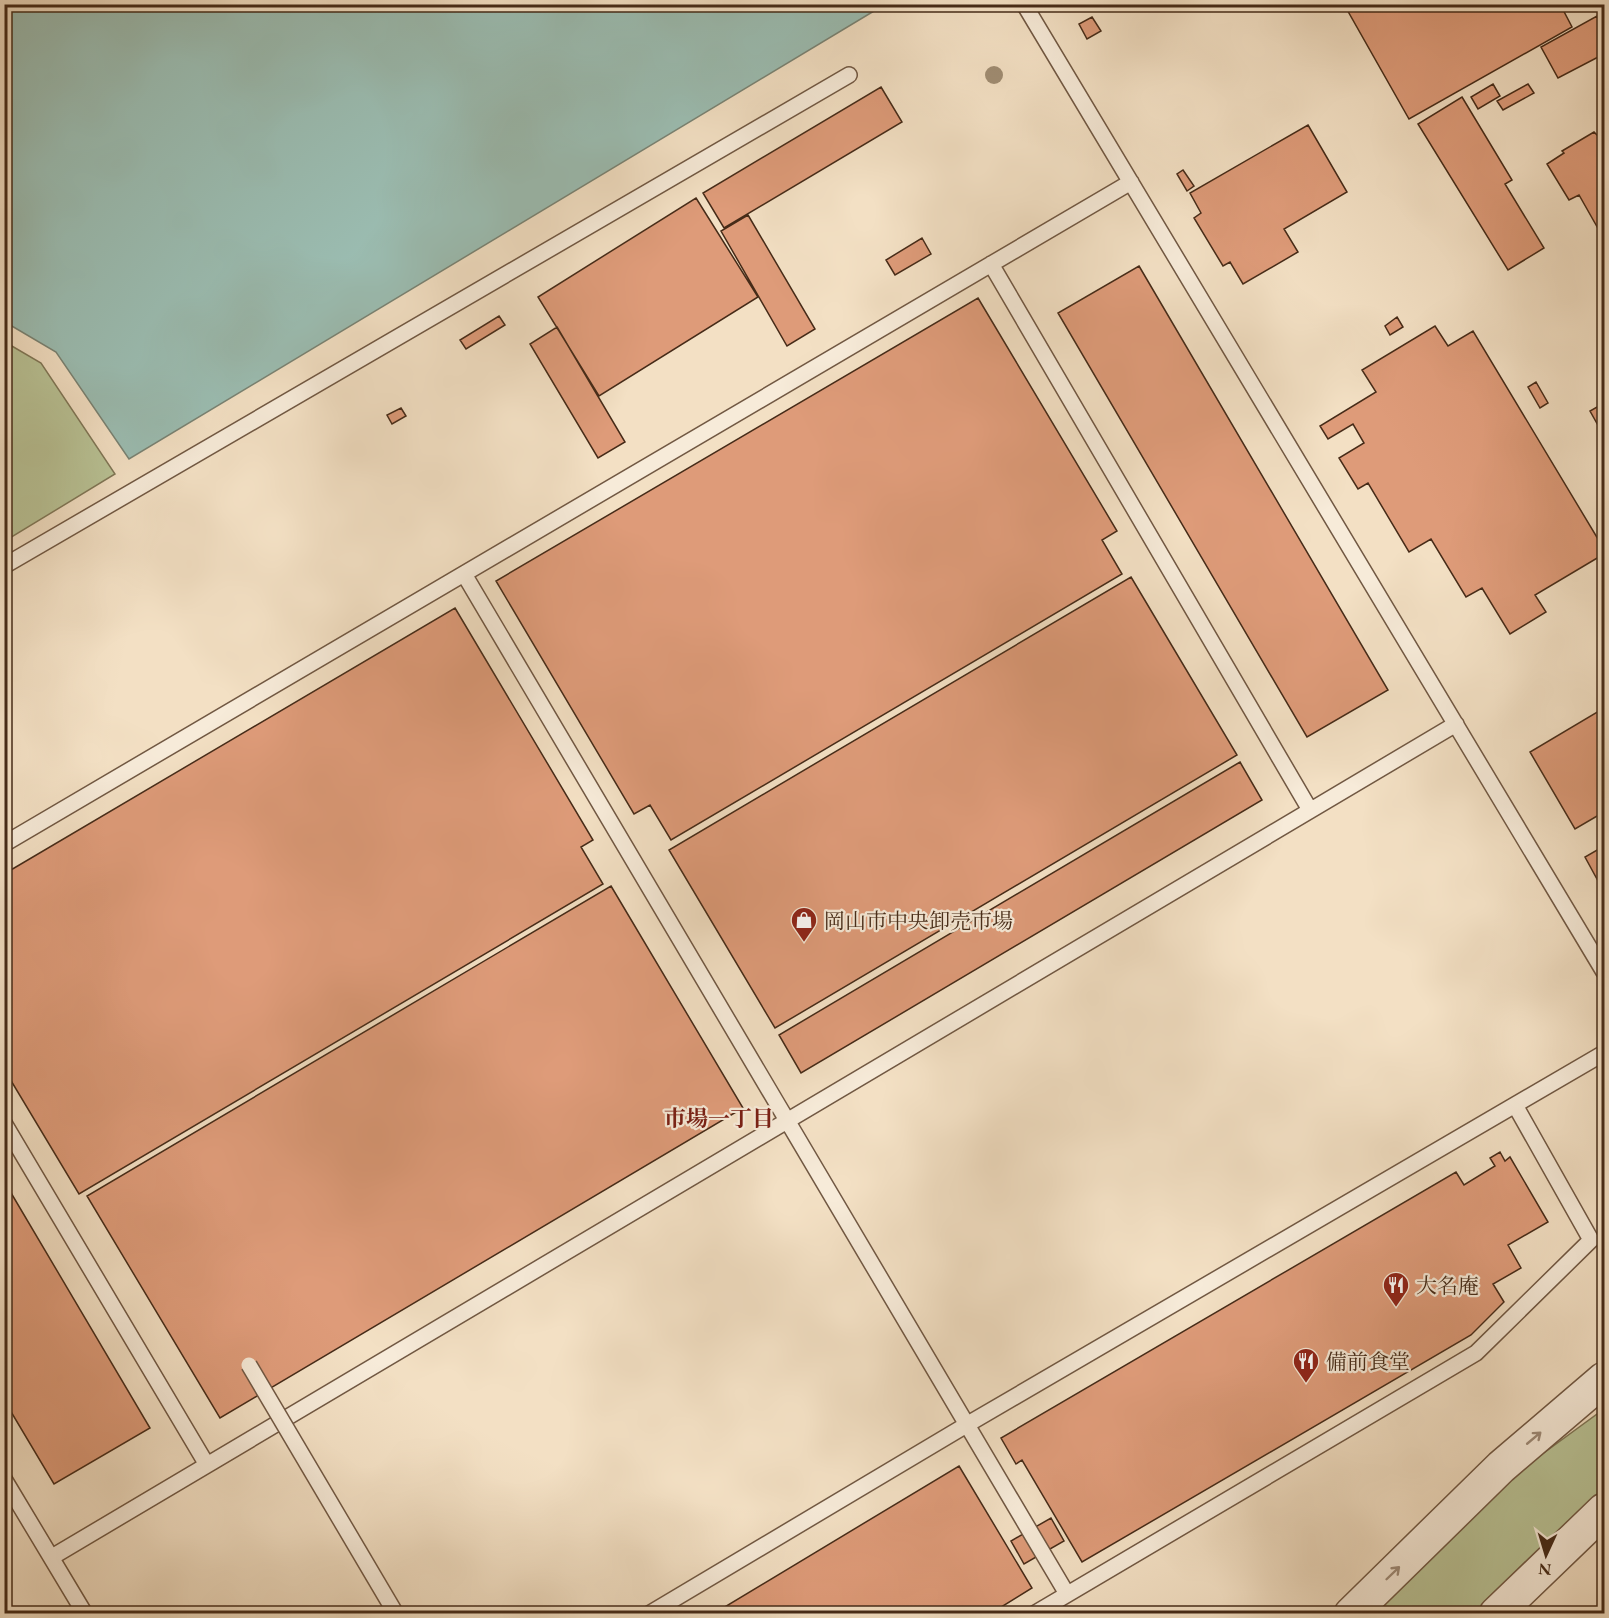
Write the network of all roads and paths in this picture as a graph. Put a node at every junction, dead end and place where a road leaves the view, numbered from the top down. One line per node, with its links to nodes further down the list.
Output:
1 (1024, 4): 3 (lane)
2 (849, 75): 5 (lane)
3 (1131, 182): 4 (lane); 7 (lane)
4 (992, 264): 6 (lane); 8 (lane)
5 (4, 566)
6 (464, 574): 9 (lane); 13 (lane)
7 (1456, 724): 8 (lane); 10 (lane)
8 (1310, 810): 13 (lane)
9 (4, 844)
10 (1605, 972)
11 (1605, 1053): 12 (lane)
12 (1515, 1105): 17 (lane); 22 (lane)
13 (788, 1121): 17 (lane); 18 (lane)
14 (4, 1123): 18 (lane)
15 (249, 1365): 24 (lane, bridge)
16 (1605, 1379): 27 (street, one-way to 16)
17 (968, 1424): 22 (lane); 25 (lane)
18 (207, 1466): 21 (lane)
19 (4, 1479): 21 (lane)
20 (1605, 1509): 28 (street)
21 (52, 1557): 23 (lane)
22 (1067, 1594): 26 (lane)
23 (85, 1614)
24 (396, 1614)
25 (649, 1614)
26 (1034, 1614)
27 (1351, 1614)
28 (1496, 1614)

